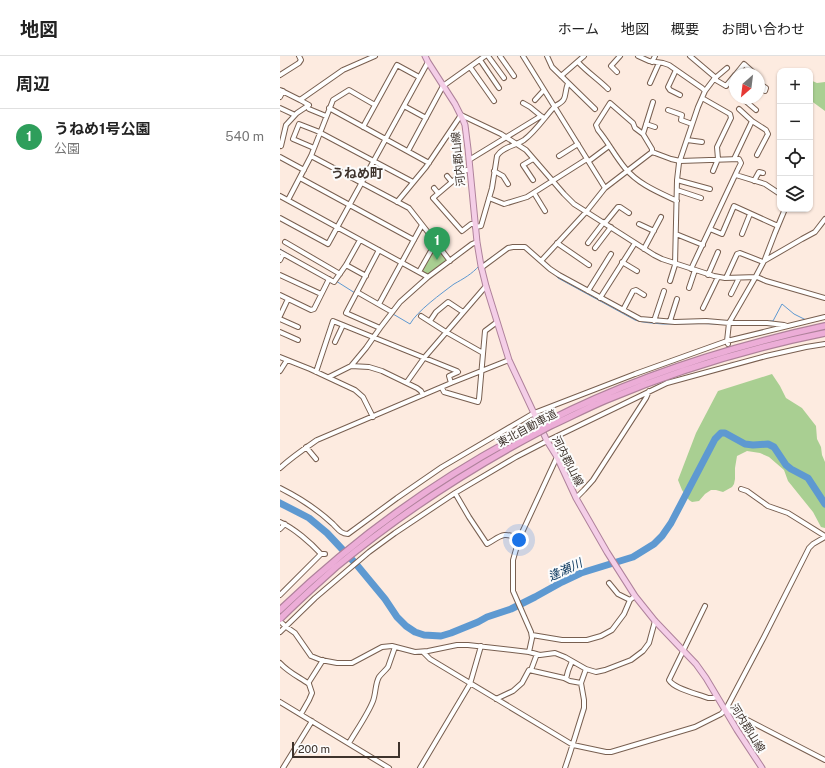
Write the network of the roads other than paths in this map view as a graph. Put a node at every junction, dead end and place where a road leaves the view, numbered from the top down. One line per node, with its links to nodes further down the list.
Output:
1 (299, 56): 25 (street)
2 (375, 56): 45 (street)
3 (425, 56): 15 (main road, 河内郡山線)
4 (485, 56): 14 (street)
5 (488, 56): 29 (street)
6 (500, 56): 26 (street)
7 (523, 56): 38 (street)
8 (584, 56): 16 (street)
9 (620, 56): 24 (street)
10 (655, 56): 17 (street)
11 (690, 56): 30 (street)
12 (549, 57): 27 (street)
13 (641, 57): 17 (street)
14 (480, 60): 19 (street); 36 (street)
15 (428, 62): 28 (street); 34 (main road, 河内郡山線)
16 (578, 62): 27 (street); 37 (street)
17 (652, 62): 18 (street)
18 (659, 63): 23 (street); 33 (street)
19 (470, 67): 34 (street); 47 (street)
20 (727, 68): 30 (street)
21 (740, 68): 22 (street)
22 (748, 68)
23 (676, 70): 40 (street); 42 (street)
24 (617, 72)
25 (280, 74)
26 (514, 76)
27 (561, 76): 32 (street)
28 (419, 77): 51 (street); 52 (street)
29 (504, 78)
30 (715, 78): 31 (street); 40 (street)
31 (729, 82)
32 (568, 83): 53 (street); 57 (street)
33 (650, 83)
34 (443, 86): 62 (main road, 河内郡山線); 65 (street)
35 (765, 87): 41 (street)
36 (499, 88)
37 (608, 89)
38 (544, 90): 46 (street); 53 (street)
39 (281, 91): 43 (street); 45 (street)
40 (705, 91): 44 (street)
41 (765, 91)
42 (680, 95)
43 (280, 97)
44 (702, 98): 68 (street); 93 (street)
45 (300, 100): 61 (street)
46 (535, 100)
47 (494, 101)
48 (653, 102): 67 (street)
49 (523, 103): 64 (street)
50 (749, 104): 60 (street)
51 (375, 105): 55 (street); 69 (street)
52 (404, 106): 65 (street); 74 (street)
53 (554, 106): 64 (street); 78 (street)
54 (280, 108): 61 (street)
55 (329, 108): 63 (street); 69 (street)
56 (309, 109): 63 (street)
57 (594, 109)
58 (739, 109): 66 (street)
59 (668, 110): 68 (street)
60 (756, 110)
61 (295, 115): 79 (street)
62 (461, 115): 73 (street); 90 (main road, 河内郡山線); 95 (street)
63 (326, 116): 71 (street)
64 (542, 117): 73 (street); 77 (street)
65 (426, 118): 82 (street)
66 (752, 121): 84 (street); 89 (street)
67 (646, 124): 70 (street); 72 (street)
68 (692, 124): 75 (street)
69 (363, 126): 74 (street)
70 (655, 127)
71 (320, 132): 81 (street); 81 (street); 94 (street)
72 (642, 134): 80 (street); 83 (street)
73 (506, 137): 77 (street); 90 (street)
74 (385, 139): 82 (street); 94 (street)
75 (687, 140): 76 (street); 92 (street)
76 (702, 142)
77 (518, 144): 88 (street); 99 (street)
78 (578, 144): 86 (street); 91 (street)
79 (280, 146)
80 (609, 146): 91 (street); 98 (street)
81 (314, 148): 85 (street)
82 (408, 151): 95 (street)
83 (652, 152): 92 (street); 98 (street)
84 (757, 155)
85 (311, 156): 96 (street); 111 (street)
86 (559, 156)
87 (280, 157): 96 (street)
88 (533, 159): 105 (street); 107 (street)
89 (734, 159): 93 (street); 102 (street)
90 (469, 160): 97 (main road, 河内郡山線)
91 (588, 160): 107 (street); 114 (street)
92 (680, 160): 93 (street); 106 (street)
93 (718, 160): 100 (street)
94 (373, 161): 109 (street); 111 (street)
95 (429, 163): 109 (street)
96 (304, 170): 104 (street)
97 (470, 170): 110 (street); 140 (main road, 河内郡山線)
98 (627, 170): 114 (street); 126 (street)
99 (494, 171): 112 (street); 122 (street)
100 (713, 171)
101 (763, 173): 108 (street)
102 (736, 175): 108 (street); 144 (street)
103 (447, 176): 110 (street)
104 (300, 178): 124 (street); 128 (street)
105 (533, 180)
106 (677, 180): 115 (street); 116 (street)
107 (553, 181): 119 (street); 130 (street)
108 (754, 181): 117 (street)
109 (413, 182): 127 (street)
110 (452, 182): 118 (street)
111 (361, 183): 127 (street); 128 (street)
112 (508, 184)
113 (434, 188): 118 (street)
114 (606, 188): 130 (street)
115 (710, 189)
116 (677, 190): 123 (street); 126 (street)
117 (777, 192)
118 (438, 193): 121 (street)
119 (534, 193): 122 (street); 129 (street)
120 (280, 196): 124 (street)
121 (433, 198): 125 (street); 140 (street)
122 (489, 198): 140 (street)
123 (701, 198)
124 (288, 200): 142 (street)
125 (429, 201)
126 (677, 201): 146 (street)
127 (397, 202): 139 (street)
128 (349, 205): 142 (street); 149 (street)
129 (545, 211)
130 (586, 212): 137 (street); 153 (street)
131 (784, 212): 141 (street)
132 (629, 213): 137 (street)
133 (750, 214): 141 (street); 144 (street); 147 (street)
134 (280, 218): 142 (street)
135 (661, 218): 145 (street)
136 (825, 219): 167 (street)
137 (604, 223): 143 (street); 154 (street)
138 (639, 224): 145 (street)
139 (422, 225): 149 (street); 151 (street)
140 (475, 225): 152 (main road, 河内郡山線)
141 (778, 226): 167 (street)
142 (337, 227): 148 (street)
143 (611, 227): 155 (street); 157 (street)
144 (710, 229): 156 (street)
145 (654, 231): 158 (street)
146 (676, 234): 156 (street); 171 (street)
147 (742, 234)
148 (360, 240): 159 (street); 172 (street)
149 (414, 240): 168 (street)
150 (284, 242): 163 (street)
151 (436, 242): 165 (street); 177 (street)
152 (477, 242): 165 (street); 173 (main road, 河内郡山線)
153 (557, 243): 166 (street); 174 (street)
154 (588, 243)
155 (635, 243): 158 (street); 169 (street)
156 (703, 245): 175 (street)
157 (595, 248)
158 (644, 249): 171 (street)
159 (379, 250): 168 (street); 181 (street)
160 (718, 252): 180 (street)
161 (282, 253): 164 (street); 170 (street)
162 (611, 254): 191 (street)
163 (308, 256): 170 (street); 178 (street)
164 (280, 260)
165 (450, 261): 182 (street)
166 (541, 261): 173 (street); 191 (street)
167 (764, 261): 184 (street); 186 (street)
168 (402, 262): 177 (street); 202 (street)
169 (622, 262): 176 (street); 198 (street)
170 (303, 263): 187 (street)
171 (675, 263): 175 (street); 188 (street)
172 (346, 265): 178 (street); 181 (street)
173 (481, 265): 189 (main road, 河内郡山線)
174 (589, 265)
175 (693, 270): 180 (street); 190 (street)
176 (637, 271)
177 (419, 272): 182 (street)
178 (340, 274): 187 (street)
179 (280, 275): 194 (street)
180 (708, 275): 183 (street)
181 (366, 276): 193 (street)
182 (428, 277): 206 (street)
183 (718, 277): 184 (street); 203 (street)
184 (726, 278): 185 (street)
185 (739, 278): 186 (street); 195 (street)
186 (755, 278): 199 (street); 215 (street)
187 (329, 279): 194 (street)
188 (670, 281)
189 (486, 286): 205 (street); 214 (main road, 河内郡山線)
190 (689, 288)
191 (588, 291): 198 (street)
192 (664, 291): 211 (street)
193 (356, 293): 202 (street); 220 (street)
194 (321, 294): 200 (street)
195 (731, 294)
196 (280, 295): 200 (street)
197 (644, 295): 204 (street)
198 (600, 298): 204 (street)
199 (825, 298)
200 (288, 299): 207 (street)
201 (677, 300): 213 (street)
202 (379, 304): 206 (street)
203 (703, 308)
204 (623, 310): 211 (street)
205 (463, 312): 212 (street); 222 (street)
206 (391, 313): 220 (street)
207 (280, 316)
208 (421, 316): 212 (street)
209 (825, 317): 219 (street)
210 (280, 319): 218 (street)
211 (654, 320): 213 (street)
212 (430, 321): 222 (street)
213 (670, 321): 215 (street)
214 (497, 322): 229 (street); 233 (main road, 河内郡山線)
215 (729, 323): 219 (street); 227 (street)
216 (343, 325): 224 (street); 226 (street); 237 (street)
217 (825, 326): 246 (highway, 東北自動車道)
218 (298, 327)
219 (788, 327): 227 (street)
220 (380, 328): 224 (street)
221 (280, 332): 225 (street)
222 (446, 332): 229 (street); 231 (street)
223 (825, 332): 246 (highway, 東北自動車道)
224 (374, 337): 231 (street); 234 (street)
225 (298, 340)
226 (335, 342)
227 (727, 343): 244 (street)
228 (825, 344): 242 (street)
229 (483, 353): 236 (street)
230 (280, 357): 232 (street)
231 (424, 358): 239 (street); 240 (street)
232 (287, 360): 235 (street); 237 (street)
233 (509, 360): 236 (street); 244 (main road, 河内郡山線)
234 (351, 366): 238 (street); 239 (street)
235 (280, 371)
236 (482, 371): 240 (street); 241 (street)
237 (316, 372): 238 (street)
238 (329, 378): 245 (street)
239 (407, 382): 243 (street)
240 (451, 383): 241 (street)
241 (442, 388): 243 (street)
242 (649, 392): 247 (street); 255 (street)
243 (423, 395): 245 (street)
244 (534, 413): 247 (main road, 河内郡山線); 252 (street)
245 (373, 416): 248 (street)
246 (547, 425): 261 (highway, 東北自動車道, bridge)
247 (547, 441): 249 (main road, 河内郡山線); 254 (street)
248 (306, 447): 250 (street); 251 (street)
249 (556, 458): 255 (main road, 河内郡山線); 260 (street)
250 (316, 459)
251 (280, 468)
252 (280, 488)
253 (741, 489): 259 (street)
254 (455, 493): 260 (street); 269 (street)
255 (576, 498): 264 (main road, 河内郡山線)
256 (280, 522): 257 (street)
257 (285, 524): 258 (street); 263 (street)
258 (280, 529)
259 (825, 536): 290 (street)
260 (519, 539): 271 (street)
261 (333, 566): 267 (highway, 東北自動車道); 269 (highway, 東北自動車道)
262 (609, 583): 265 (street)
263 (280, 594)
264 (635, 596): 265 (street); 268 (main road, 河内郡山線)
265 (630, 600): 271 (street)
266 (705, 606): 274 (street)
267 (280, 610)
268 (655, 621): 274 (main road, 河内郡山線); 281 (street)
269 (283, 623): 270 (street); 278 (street)
270 (280, 632)
271 (532, 635): 276 (street)
272 (481, 646): 275 (street); 276 (street); 286 (street)
273 (395, 647): 275 (street); 278 (street); 293 (street)
274 (683, 650): 287 (main road, 河内郡山線); 287 (street)
275 (423, 652): 286 (street)
276 (528, 652): 277 (street)
277 (537, 654): 279 (street); 282 (street)
278 (323, 660): 285 (street)
279 (572, 661): 281 (street); 283 (street)
280 (281, 666): 285 (street)
281 (586, 669): 284 (street)
282 (531, 670): 283 (street); 288 (street)
283 (566, 679): 284 (street)
284 (581, 683): 294 (street)
285 (308, 684): 291 (street)
286 (470, 684): 288 (street); 298 (street)
287 (717, 697): 290 (main road, 河内郡山線)
288 (496, 699): 294 (street)
289 (280, 702): 291 (street)
290 (726, 709): 294 (street); 295 (street); 300 (main road, 河内郡山線)
291 (301, 714): 292 (street)
292 (312, 721): 293 (street); 296 (street)
293 (349, 743): 297 (street)
294 (573, 745): 299 (street)
295 (825, 760)
296 (284, 768)
297 (389, 768)
298 (420, 768)
299 (565, 768)
300 (762, 768)

